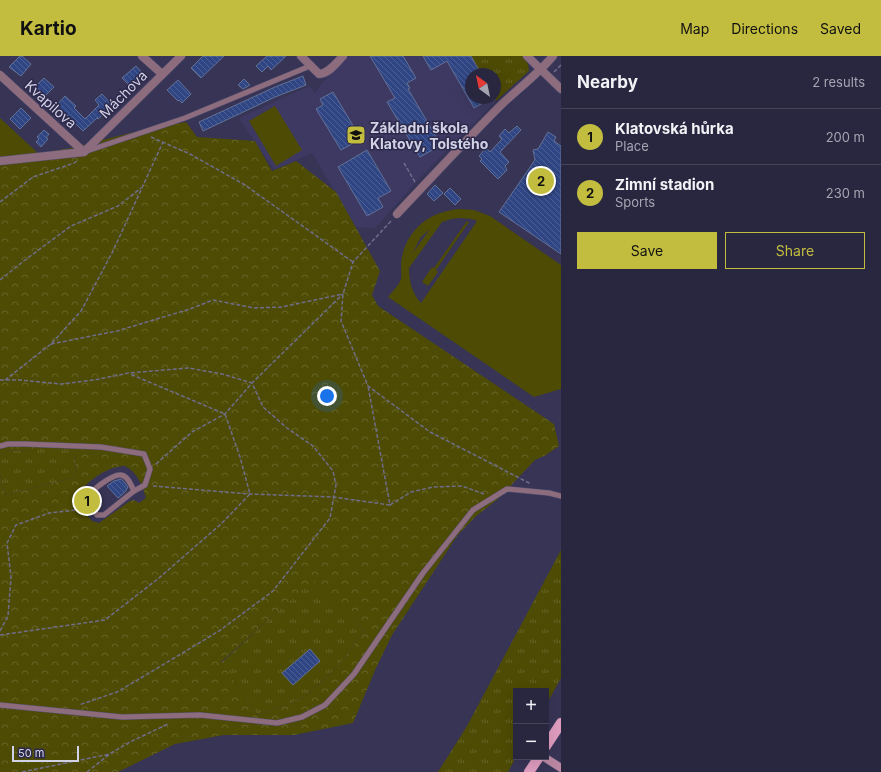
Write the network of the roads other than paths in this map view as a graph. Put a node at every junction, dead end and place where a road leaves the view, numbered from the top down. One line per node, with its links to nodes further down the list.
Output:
1 (142, 56): 9 (street)
2 (181, 56): 9 (street, Máchova)
3 (301, 56): 7 (street)
4 (343, 56): 7 (street)
5 (527, 56): 8 (street)
6 (553, 56): 8 (street)
7 (310, 66): 12 (lane)
8 (541, 70): 11 (street); 14 (street)
9 (162, 74): 12 (street, Máchova)
10 (0, 75): 12 (street, Kvapilova)
11 (561, 89)
12 (84, 152): 13 (street)
13 (0, 161)
14 (397, 214)
15 (0, 446): 16 (lane)
16 (134, 491): 16 (lane)
17 (561, 496): 18 (lane)
18 (0, 704)
19 (561, 723): 20 (main road)
20 (549, 741)
21 (537, 760): 24 (main road)
22 (549, 760): 23 (main road)
23 (561, 768)
24 (529, 772)

